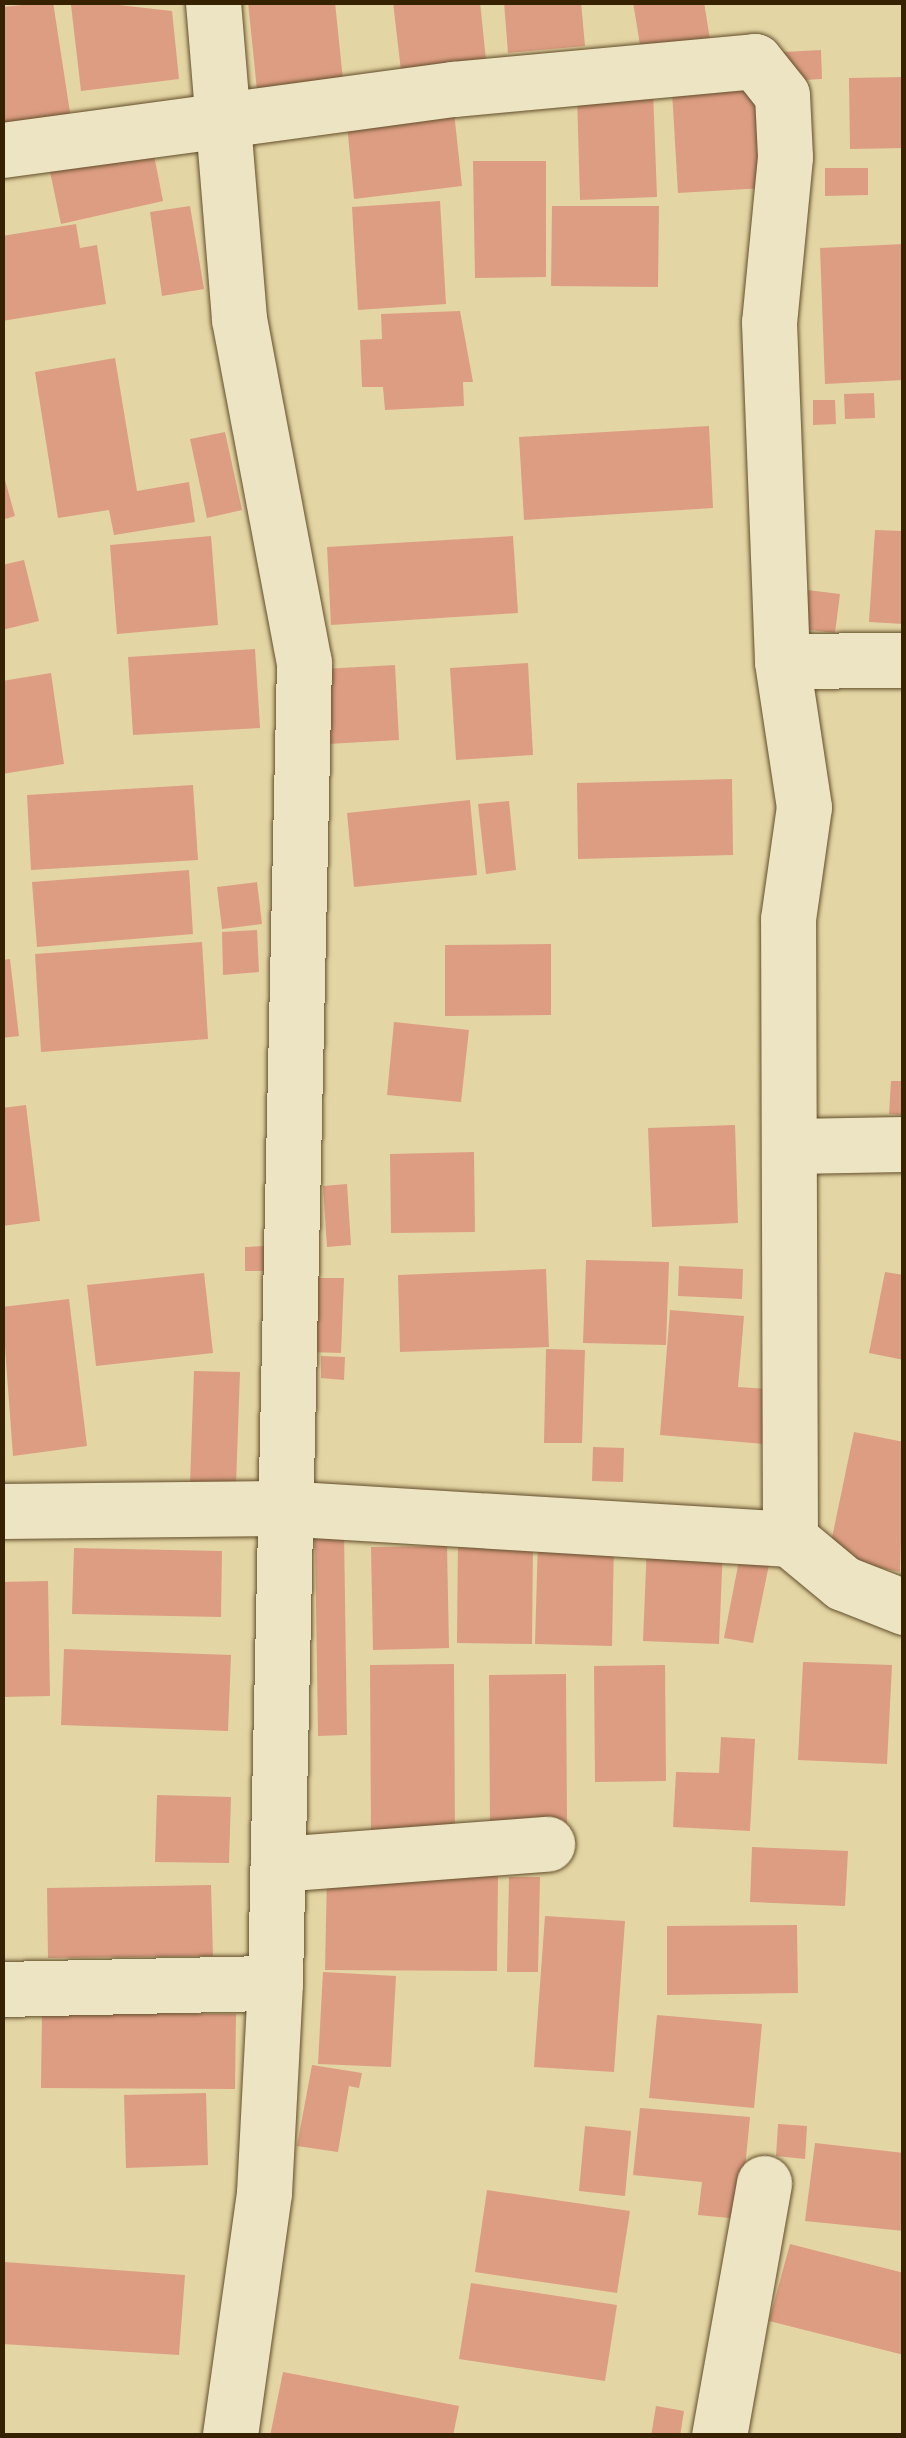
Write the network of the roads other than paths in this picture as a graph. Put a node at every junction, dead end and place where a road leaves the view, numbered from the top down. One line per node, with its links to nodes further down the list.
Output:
1 (213, 2): 2 (street)
2 (223, 119): 3 (street); 5 (street); 8 (street)
3 (2, 150)
4 (904, 660): 5 (street)
5 (782, 661): 7 (street)
6 (904, 1144): 7 (street)
7 (792, 1146): 10 (street)
8 (280, 1508): 9 (street); 10 (street); 13 (street)
9 (2, 1512)
10 (790, 1538): 11 (street)
11 (904, 1607)
12 (547, 1844): 13 (street)
13 (278, 1864): 14 (street)
14 (275, 1983): 15 (street); 17 (street)
15 (2, 1988)
16 (764, 2183): 18 (street)
17 (230, 2436)
18 (719, 2436)

